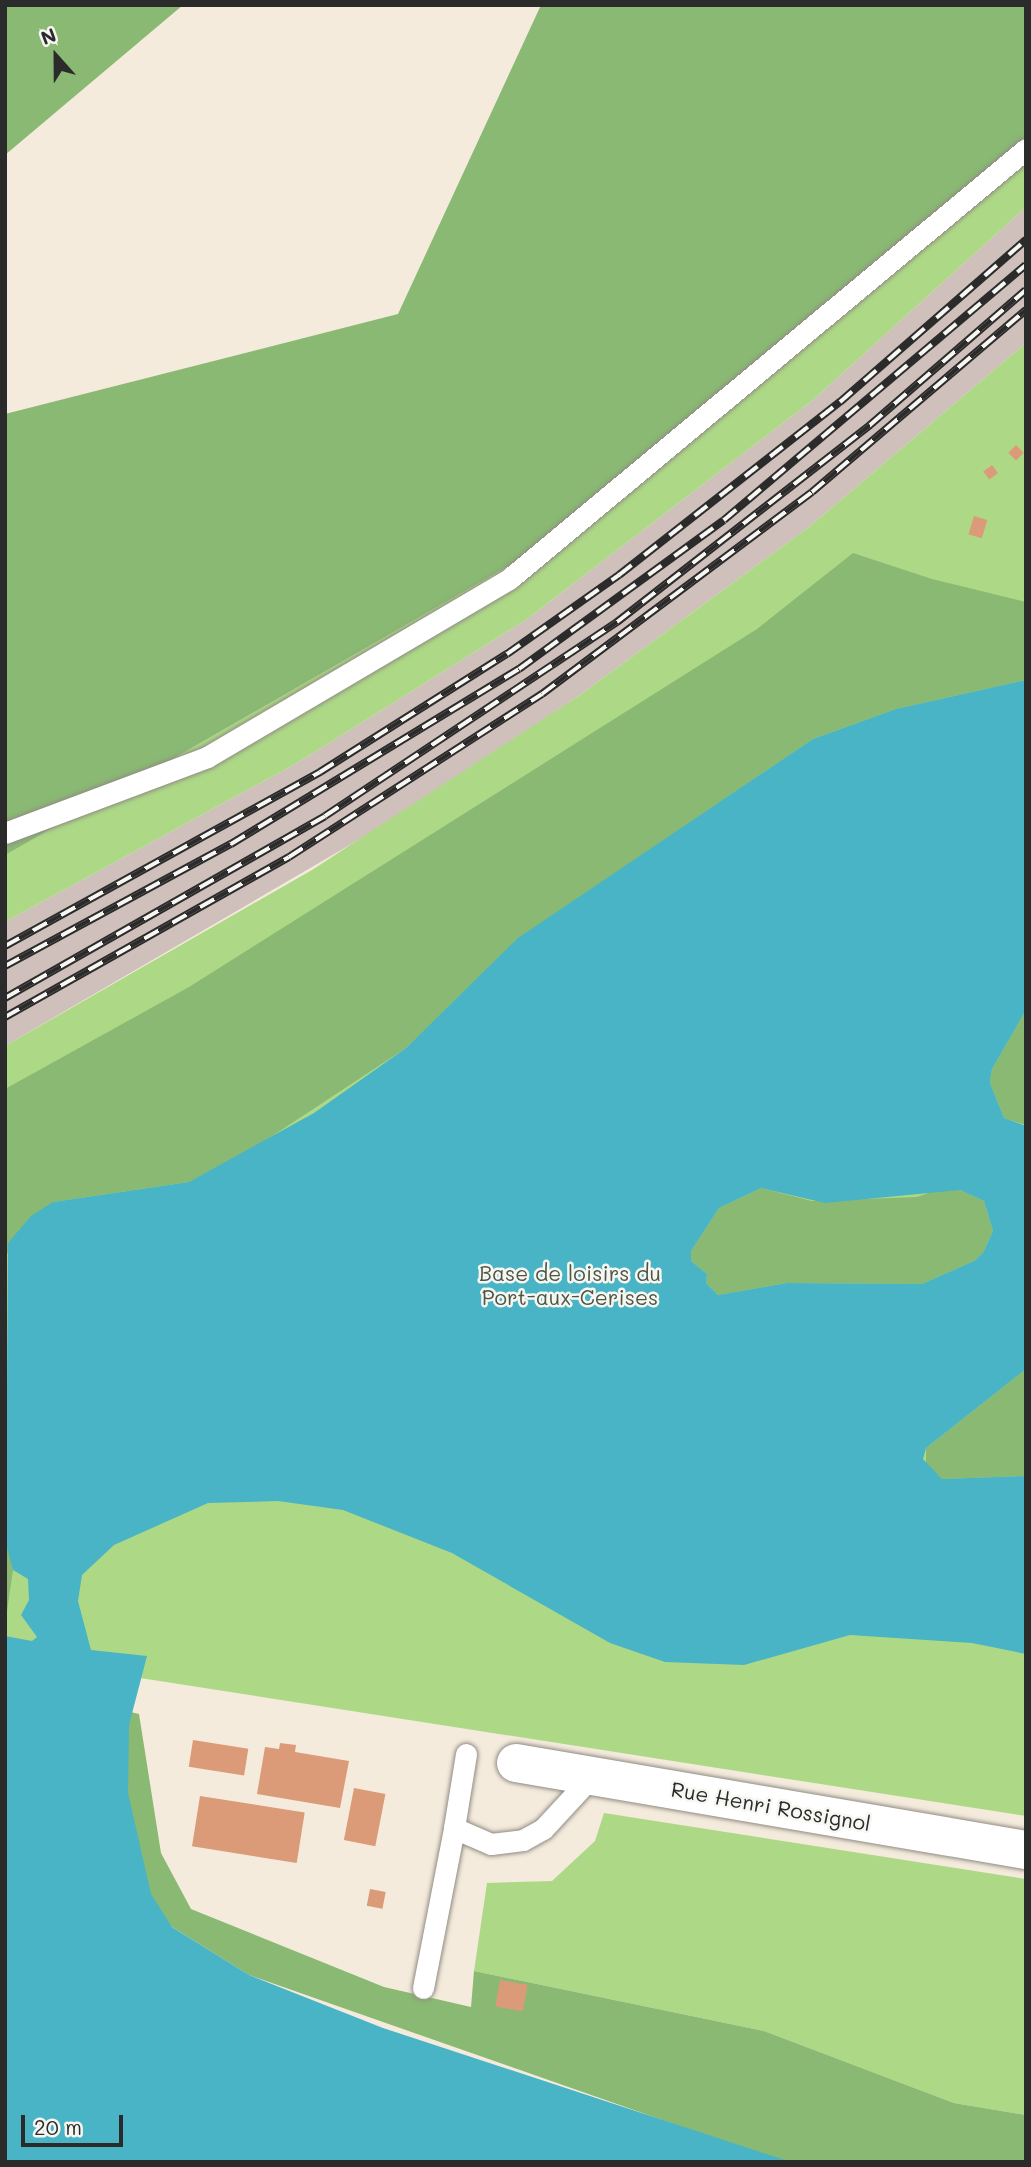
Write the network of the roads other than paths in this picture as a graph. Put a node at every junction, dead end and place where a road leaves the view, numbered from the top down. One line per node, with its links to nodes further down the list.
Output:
1 (1026, 149): 2 (lane)
2 (5, 833)
3 (466, 1754): 6 (lane)
4 (516, 1763): 5 (street, Rue Henri Rossignol)
5 (592, 1776): 6 (lane); 7 (street, Rue Henri Rossignol)
6 (454, 1828): 8 (lane)
7 (1026, 1850)
8 (423, 1988)

